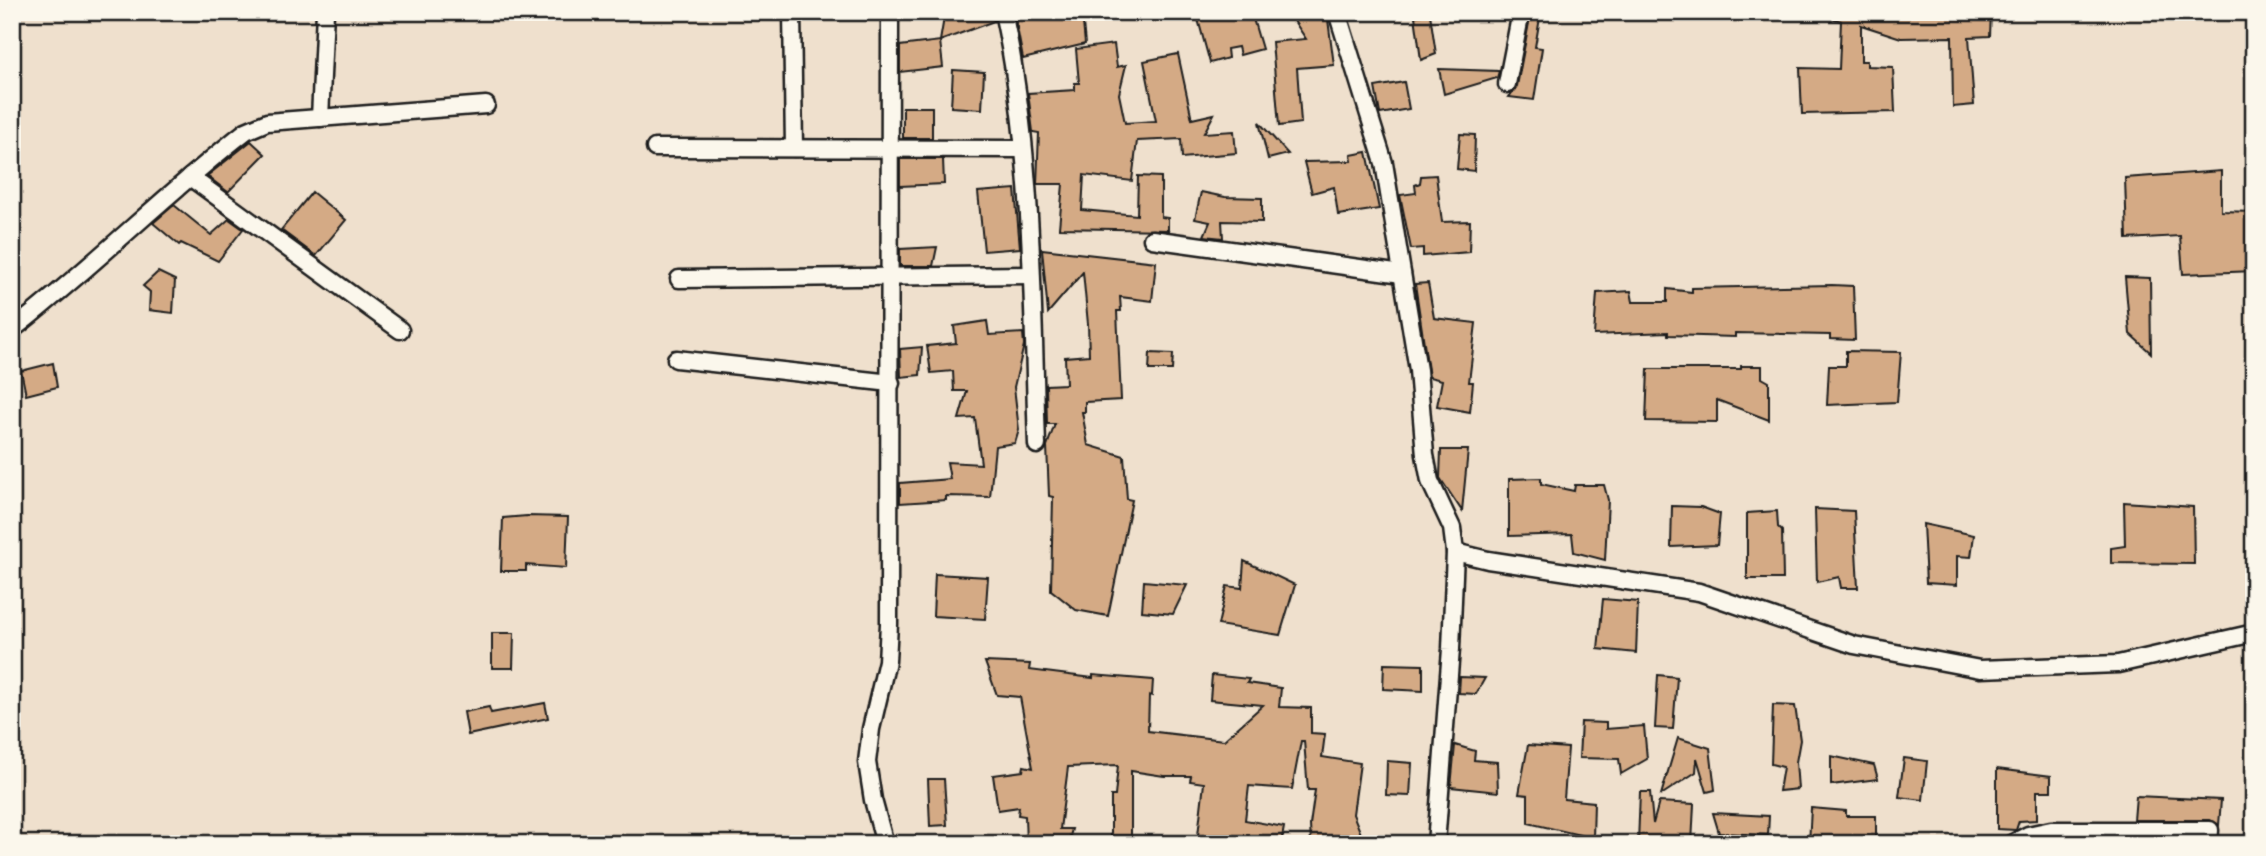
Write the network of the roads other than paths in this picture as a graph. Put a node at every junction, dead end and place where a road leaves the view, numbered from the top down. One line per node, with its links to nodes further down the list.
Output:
1 (325, 12): 9 (street)
2 (792, 12): 11 (street)
3 (890, 12): 12 (street)
4 (1003, 12): 13 (street)
5 (1337, 12): 17 (street)
6 (1521, 12): 7 (street)
7 (1507, 84)
8 (486, 106): 9 (street)
9 (320, 118): 14 (street)
10 (655, 148): 11 (street)
11 (794, 148): 12 (street)
12 (891, 148): 13 (street); 18 (street)
13 (1022, 149): 16 (street)
14 (190, 177): 20 (street); 21 (street)
15 (1152, 239): 17 (street)
16 (1031, 275): 18 (street); 24 (street)
17 (1402, 275): 25 (street)
18 (892, 277): 19 (street); 23 (street)
19 (679, 279)
20 (12, 330)
21 (400, 330)
22 (676, 359): 23 (street)
23 (891, 383): 27 (street)
24 (1037, 445)
25 (1455, 552): 26 (street); 28 (street)
26 (2254, 634)
27 (885, 844)
28 (1436, 844)
29 (2011, 844): 30 (street)
30 (2209, 844)

